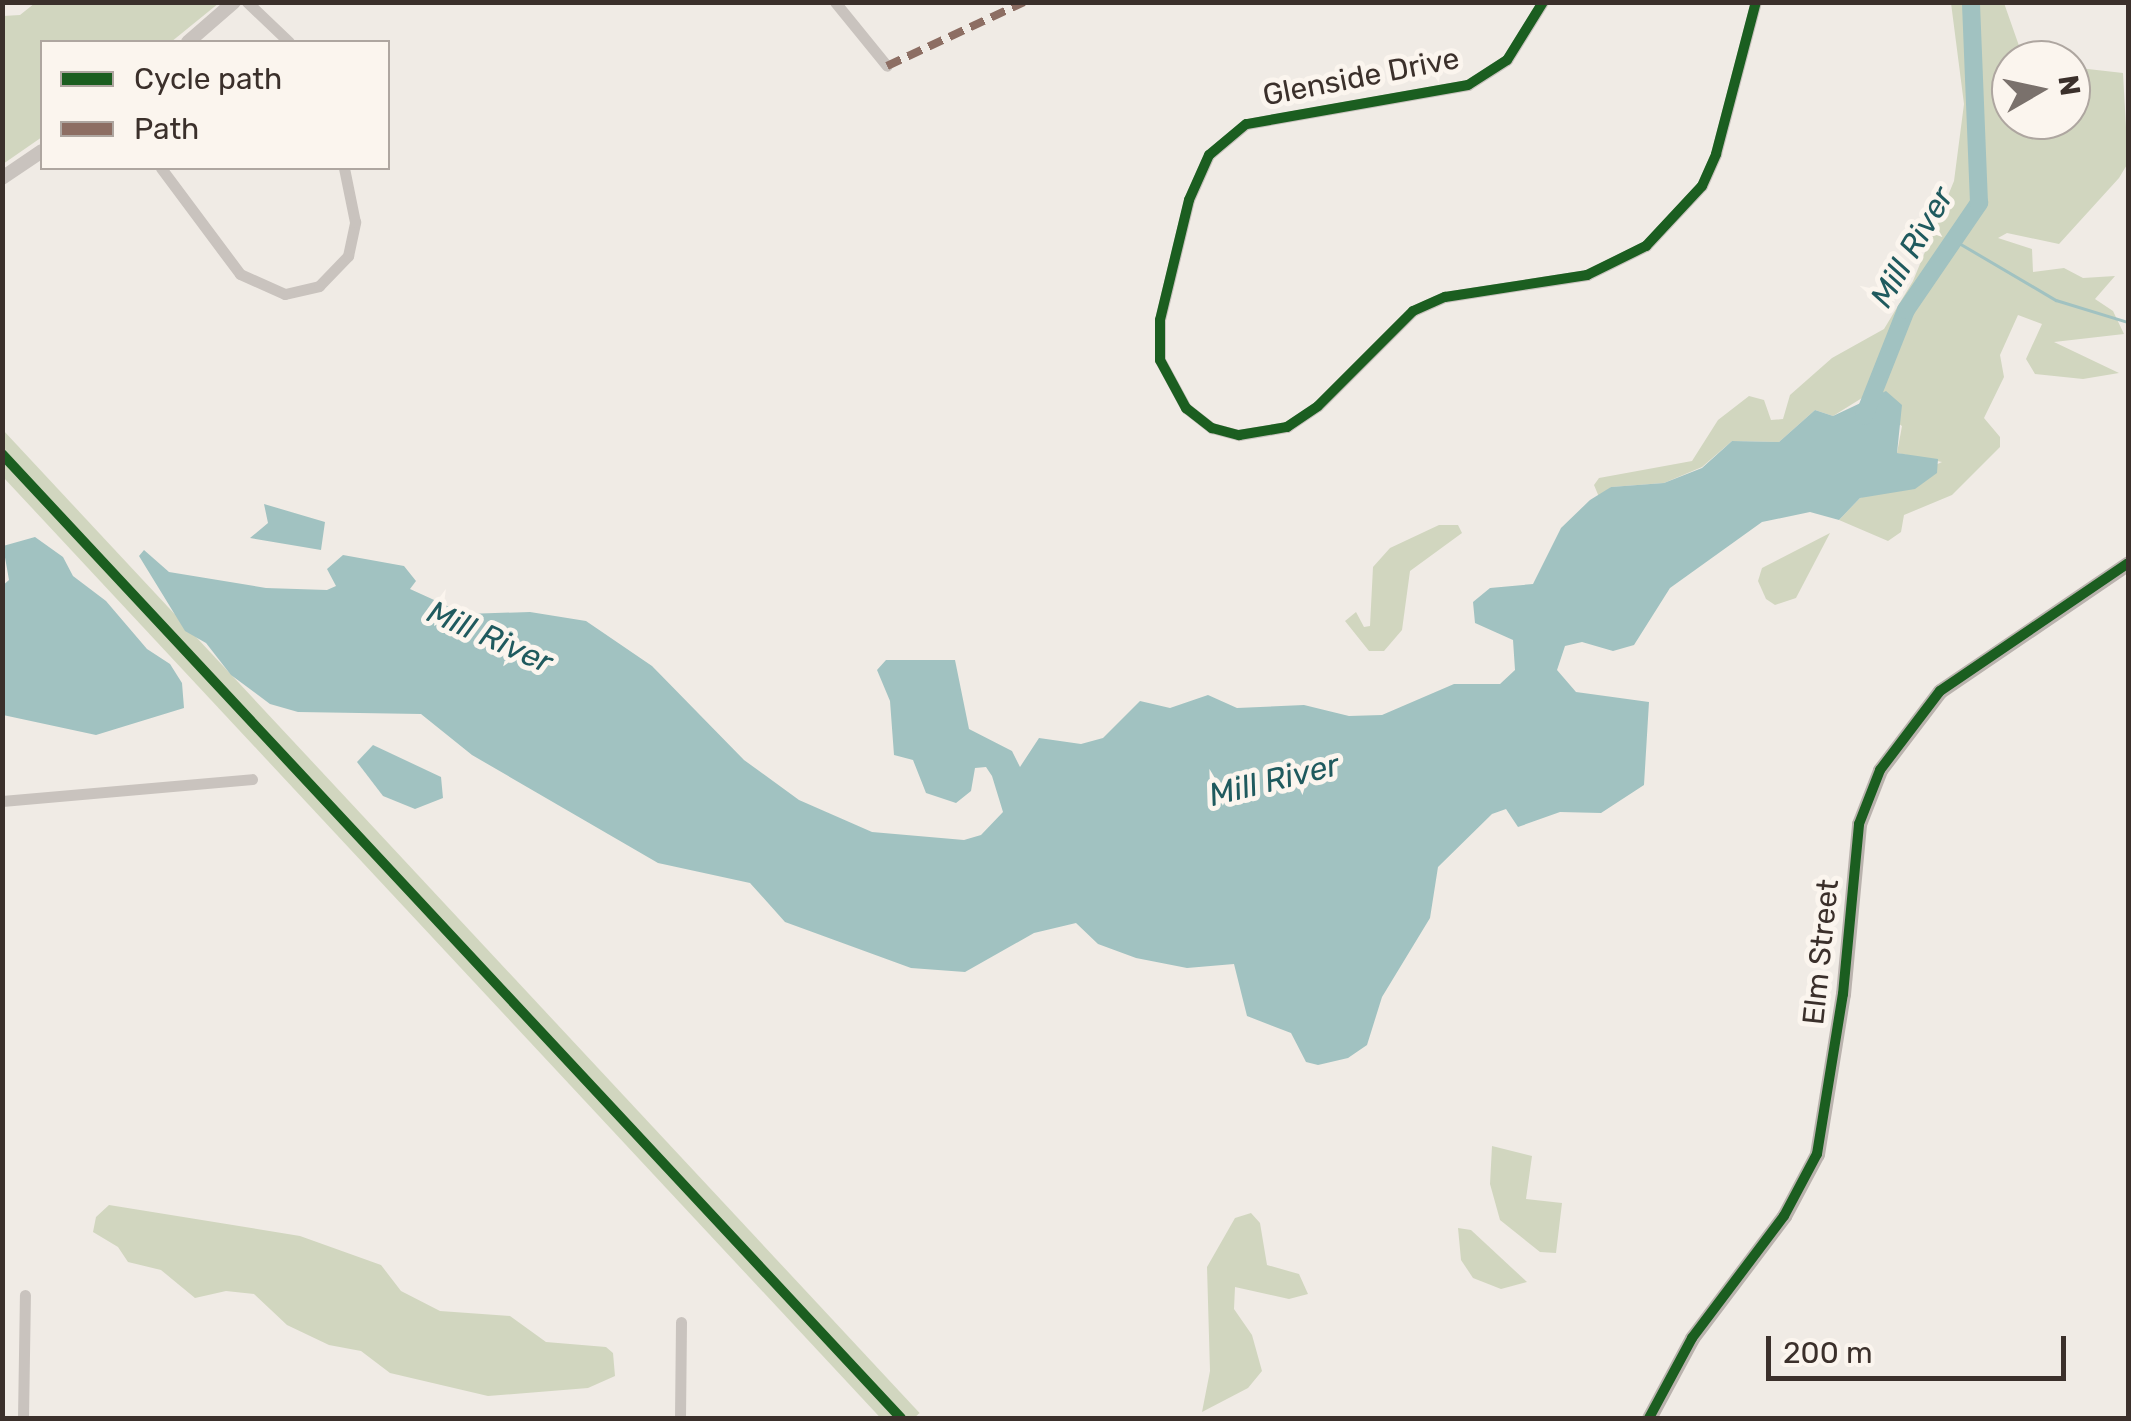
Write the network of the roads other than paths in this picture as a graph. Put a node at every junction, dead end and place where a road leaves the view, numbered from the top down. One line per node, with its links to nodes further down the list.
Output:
1 (234, 2): 6 (street)
2 (247, 2): 7 (street)
3 (834, 2): 8 (street)
4 (1544, 2): 5 (street, Glenside Drive)
5 (1756, 2)
6 (190, 40)
7 (287, 40)
8 (887, 66)
9 (40, 152): 12 (street)
10 (162, 170): 11 (street)
11 (344, 170)
12 (2, 178)
13 (2128, 563): 20 (main road, Elm Street)
14 (252, 779): 15 (street)
15 (2, 801)
16 (25, 1294): 18 (street)
17 (681, 1322): 19 (street)
18 (23, 1418)
19 (680, 1418)
20 (1649, 1418)

